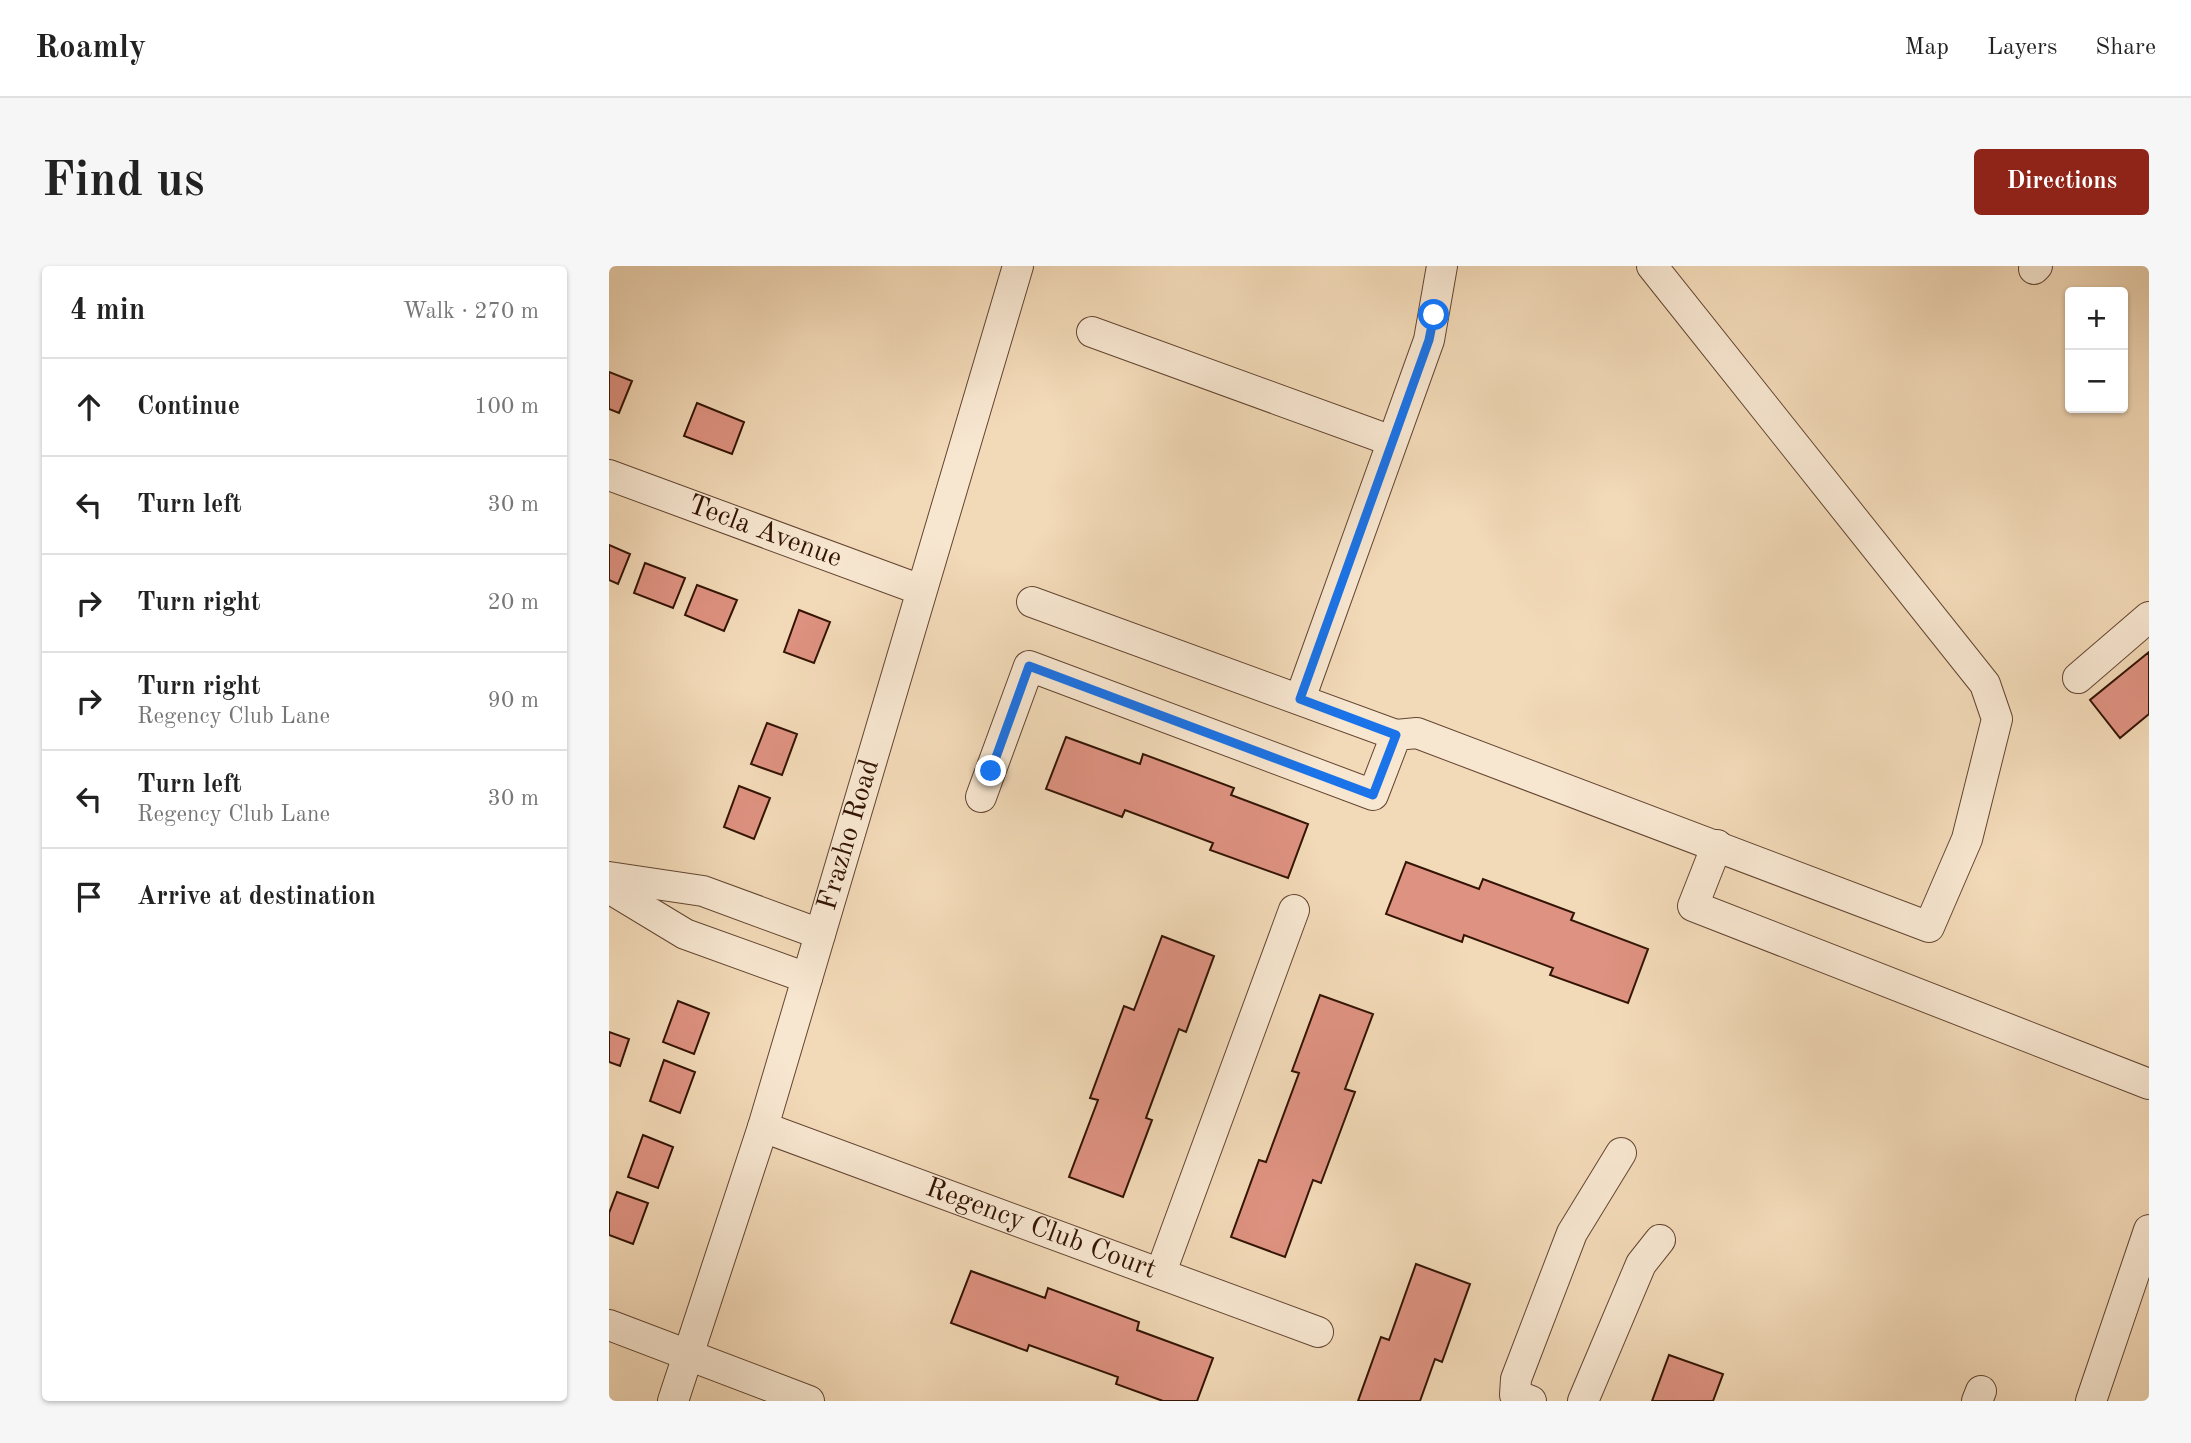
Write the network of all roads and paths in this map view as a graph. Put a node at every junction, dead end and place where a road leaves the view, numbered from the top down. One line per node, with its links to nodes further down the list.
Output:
1 (1018, 266): 7 (street, Frazho Road)
2 (1442, 266): 5 (street)
3 (1653, 266): 14 (street)
4 (1092, 332): 5 (street)
5 (1392, 441): 11 (street)
6 (609, 475): 7 (street, Tecla Avenue)
7 (921, 590): 18 (street, Frazho Road)
8 (1032, 601): 11 (street)
9 (2149, 617): 10 (street)
10 (2078, 678)
11 (1300, 699): 12 (street)
12 (1396, 735): 13 (street); 14 (street)
13 (981, 797)
14 (1717, 845): 20 (street)
15 (609, 877): 18 (street)
16 (609, 888): 19 (street)
17 (1294, 910): 25 (street)
18 (820, 934): 19 (street, Frazho Road)
19 (807, 978): 21 (street, Frazho Road)
20 (2149, 1084)
21 (763, 1127): 25 (street, Regency Club Court); 28 (street, Frazho Road)
22 (1621, 1153): 31 (street)
23 (2149, 1230): 33 (street)
24 (1660, 1240): 32 (street)
25 (1161, 1272): 27 (street, Regency Club Court)
26 (609, 1325): 28 (street)
27 (1318, 1332)
28 (690, 1356): 29 (street, Frazho Road); 30 (street)
29 (673, 1401)
30 (809, 1401)
31 (1531, 1401)
32 (1583, 1401)
33 (2091, 1401)

